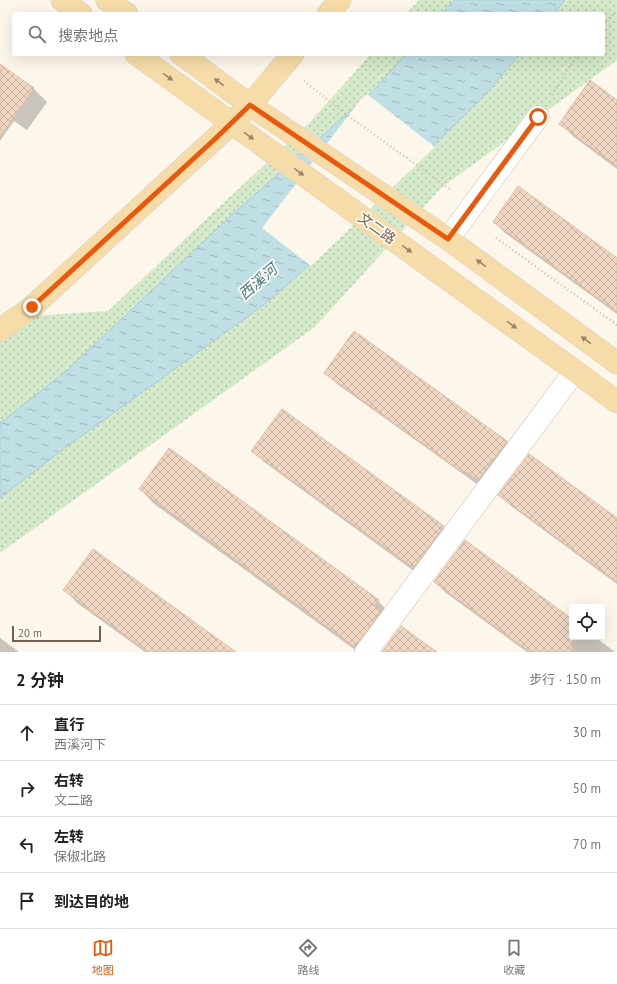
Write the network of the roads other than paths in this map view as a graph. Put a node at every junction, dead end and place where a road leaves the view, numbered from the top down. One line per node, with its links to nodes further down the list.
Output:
1 (62, 0): 4 (main road)
2 (108, 0): 5 (main road)
3 (340, 0): 6 (main road)
4 (78, 12)
5 (123, 12)
6 (330, 12)
7 (139, 56): 12 (main road, 文二路, one-way to 12)
8 (184, 56): 10 (main road, one-way to 8)
9 (288, 60): 10 (main road)
10 (250, 105): 12 (main road); 13 (main road, bridge)
11 (538, 117): 13 (street)
12 (231, 124): 14 (main road); 16 (main road, 文二路, one-way to 16)
13 (448, 239): 15 (main road, one-way to 13)
14 (0, 330)
15 (617, 363)
16 (575, 371): 17 (main road, 文二路); 18 (street)
17 (617, 402)
18 (366, 652)

